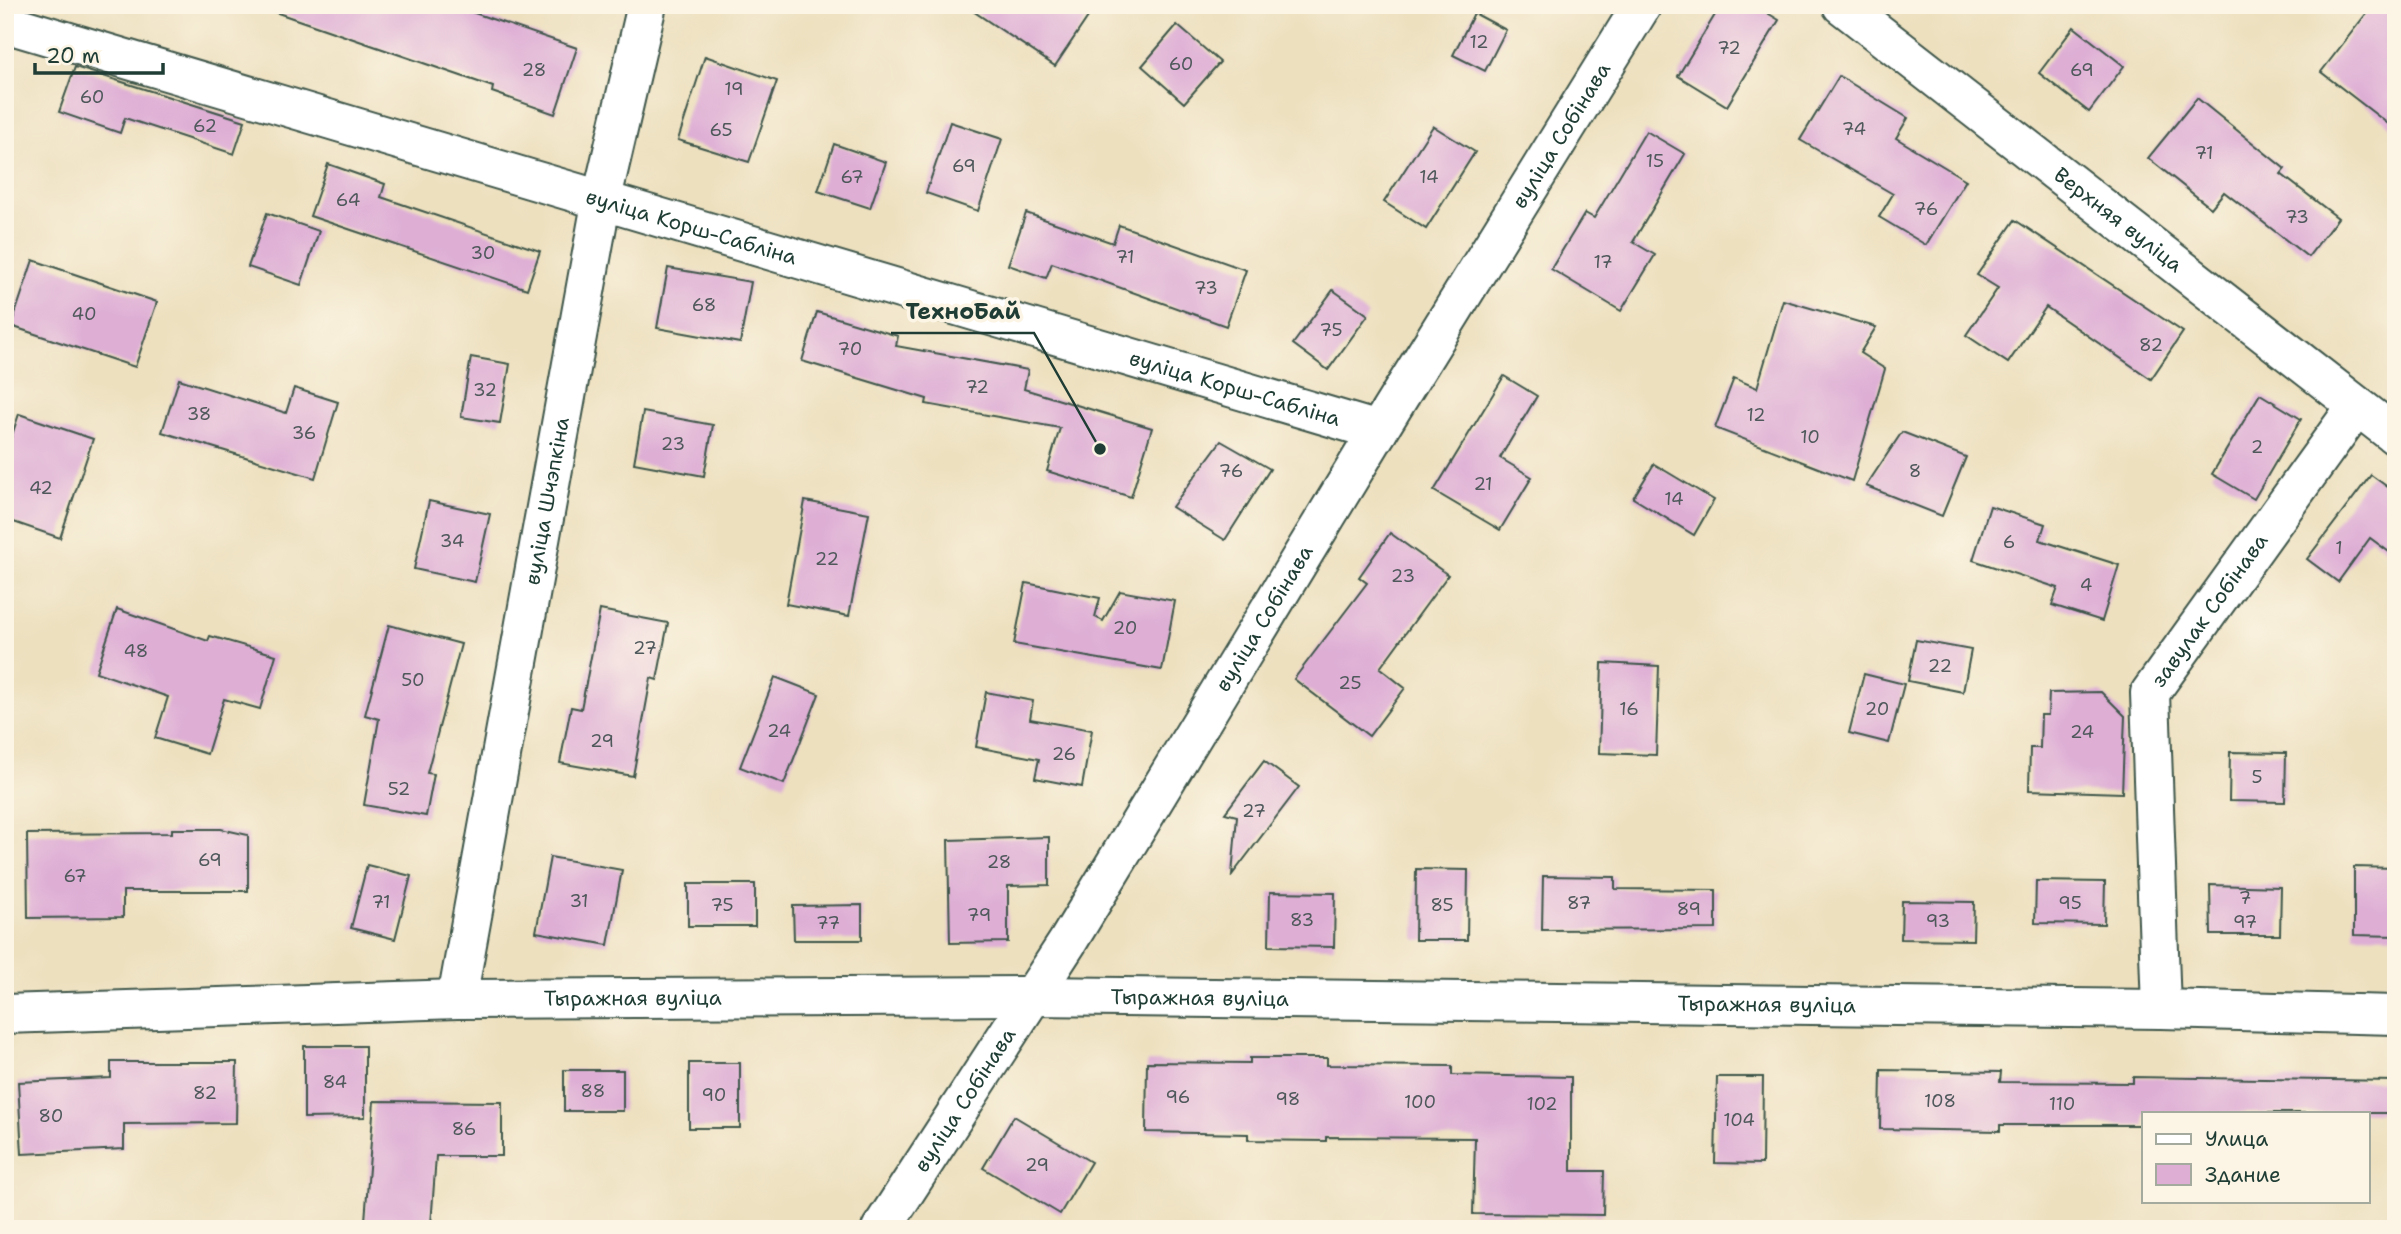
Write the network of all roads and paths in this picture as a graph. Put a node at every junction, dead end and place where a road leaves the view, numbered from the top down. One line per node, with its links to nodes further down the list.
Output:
1 (647, 5): 5 (street, вуліца Шчэпкіна)
2 (1642, 5): 7 (street, вуліца Собінава)
3 (1842, 5): 6 (street, Верхняя вуліца)
4 (5, 23): 5 (street, вуліца Корш-Сабліна)
5 (602, 198): 7 (street, вуліца Корш-Сабліна); 10 (street, вуліца Шчэпкіна)
6 (2356, 407): 8 (street, Верхняя вуліца); 11 (street, завулак Собінава)
7 (1378, 431): 9 (street, вуліца Собінава)
8 (2396, 436)
9 (1032, 996): 10 (street, Тыражная вуліца); 11 (street, Тыражная вуліца); 14 (street, вуліца Собінава)
10 (457, 999): 12 (street, Тыражная вуліца)
11 (2161, 1009): 13 (street, Тыражная вуліца)
12 (5, 1014)
13 (2396, 1015)
14 (881, 1229)

